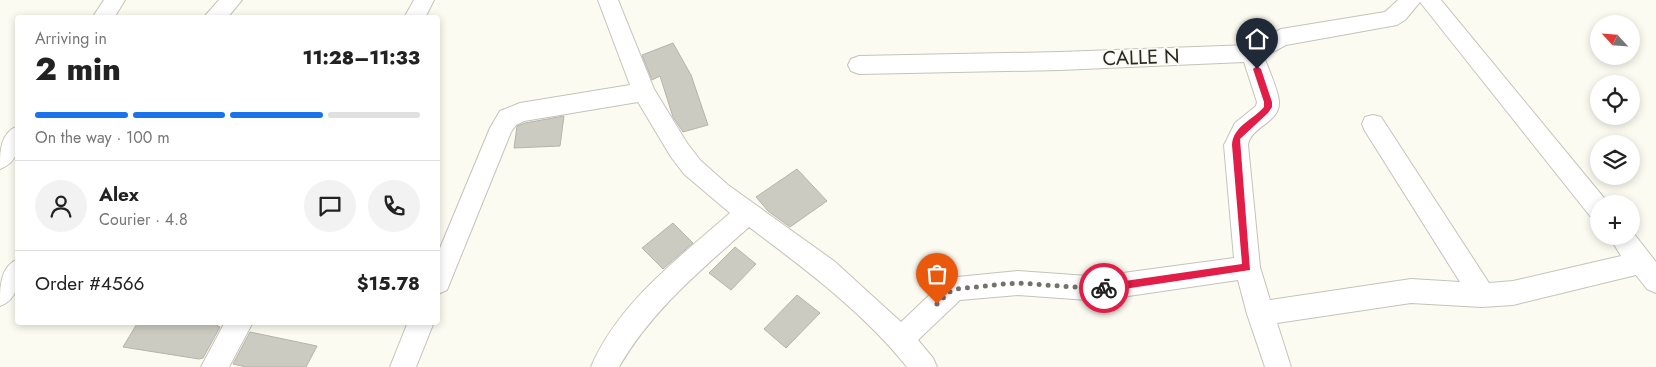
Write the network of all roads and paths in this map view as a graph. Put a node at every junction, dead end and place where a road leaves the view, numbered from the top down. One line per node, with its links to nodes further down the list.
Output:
1 (116, 0): 7 (street)
2 (232, 0): 8 (street)
3 (424, 0): 9 (street)
4 (608, 0): 12 (street)
5 (1410, 0): 10 (street, CALLE N)
6 (1429, 0): 16 (street)
7 (104, 15)
8 (216, 15)
9 (416, 15)
10 (1252, 53): 11 (street, CALLE N); 19 (street)
11 (859, 65)
12 (644, 92): 17 (street); 22 (street)
13 (1373, 124): 24 (street)
14 (15, 139): 15 (street)
15 (0, 160)
16 (1590, 198)
17 (748, 212): 28 (street); 31 (street)
18 (1628, 245): 20 (street)
19 (1247, 267): 25 (street); 28 (street)
20 (1649, 271): 24 (street)
21 (15, 274): 23 (street)
22 (440, 277)
23 (0, 294)
24 (1482, 295): 25 (street)
25 (1260, 314): 33 (street)
26 (238, 325): 29 (street)
27 (420, 325): 30 (street)
28 (901, 339): 32 (street)
29 (214, 367)
30 (402, 367)
31 (604, 367)
32 (924, 367)
33 (1278, 367)

